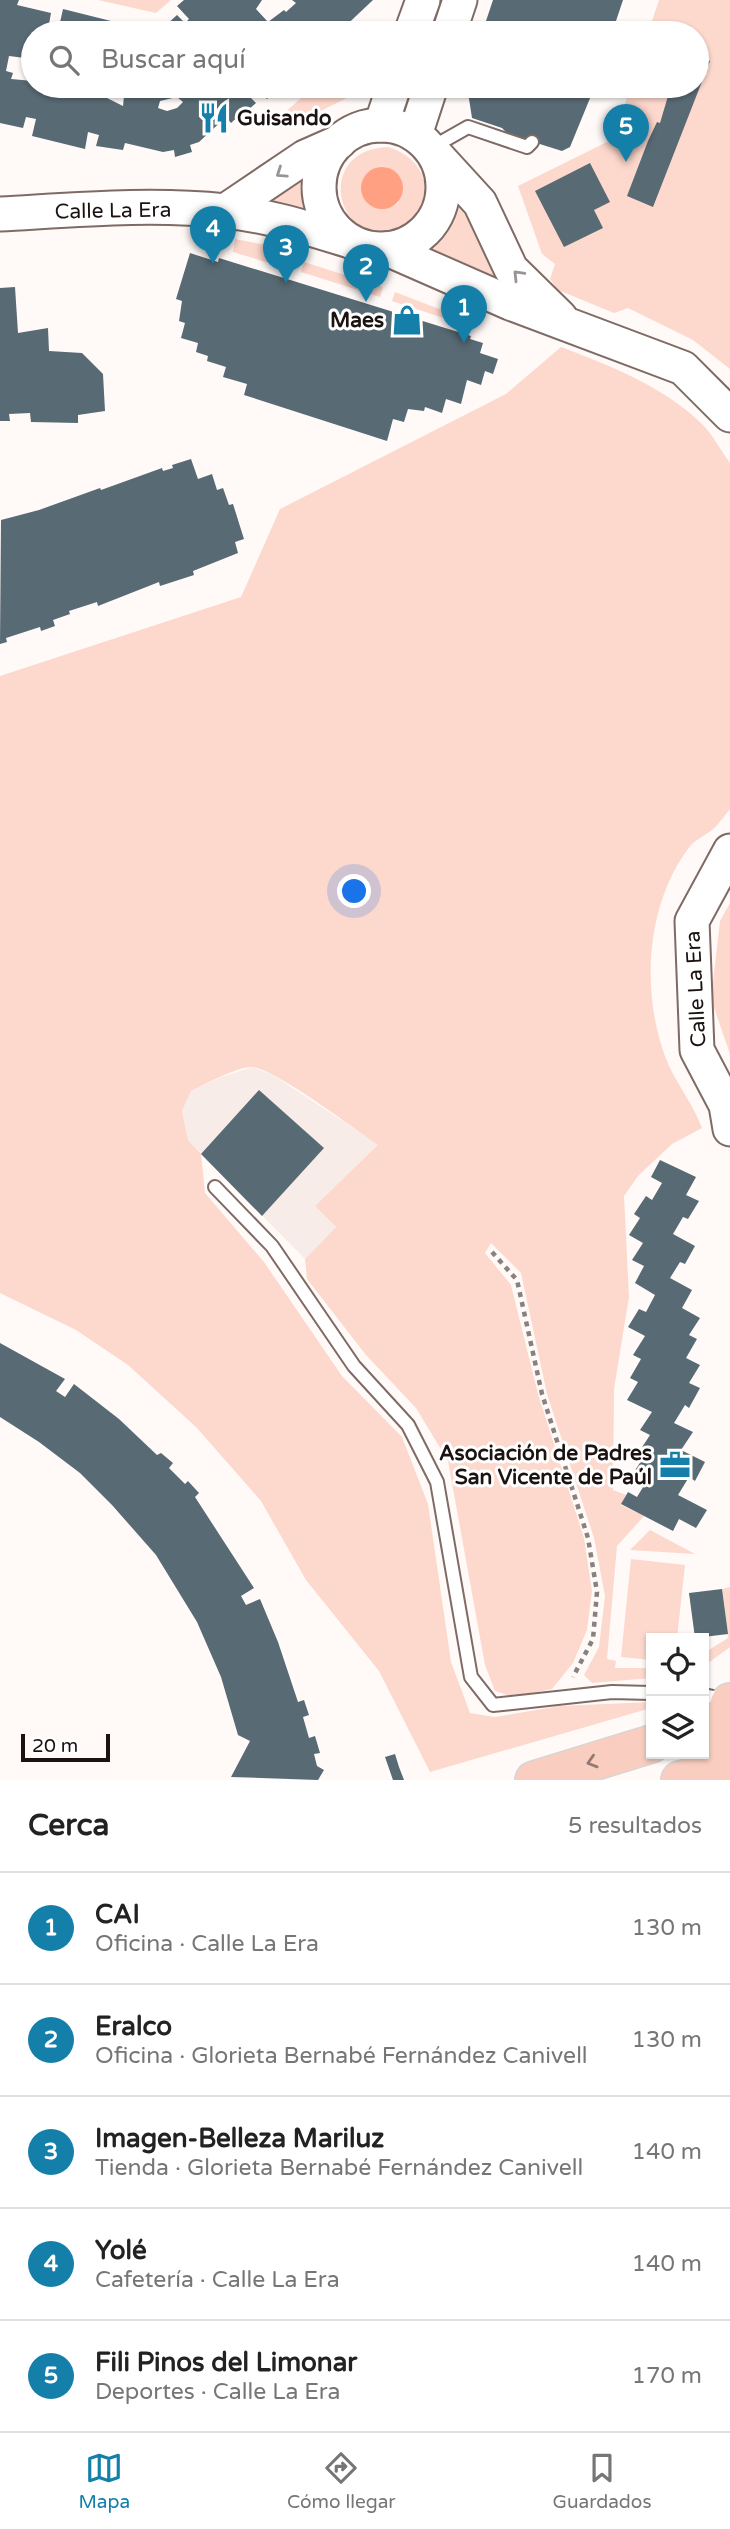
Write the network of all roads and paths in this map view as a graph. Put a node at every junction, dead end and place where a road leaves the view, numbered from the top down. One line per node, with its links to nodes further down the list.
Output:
1 (423, 0): 3 (main road)
2 (460, 0): 4 (main road)
3 (415, 21)
4 (453, 21)
5 (390, 98): 7 (main road)
6 (429, 98): 9 (main road)
7 (381, 125): 8 (main road); 9 (main road)
8 (339, 142): 11 (main road, one-way to 11); 13 (main road)
9 (422, 142): 10 (lane); 14 (main road); 15 (main road, one-way to 9)
10 (532, 142)
11 (225, 211): 12 (main road, Calle La Era); 13 (main road, Calle La Era)
12 (0, 214)
13 (350, 241): 14 (main road)
14 (387, 249): 15 (main road)
15 (567, 323): 16 (main road)
16 (730, 415)
17 (730, 851): 18 (main road, Calle La Era)
18 (730, 1129)
19 (215, 1187): 22 (lane)
20 (492, 1252): 22 (path)
21 (646, 1693): 22 (lane)
22 (564, 1696)
23 (718, 1709): 25 (main road)
24 (646, 1746): 27 (main road, one-way to 27)
25 (730, 1754)
26 (730, 1768): 28 (main road)
27 (534, 1780)
28 (680, 1780)

